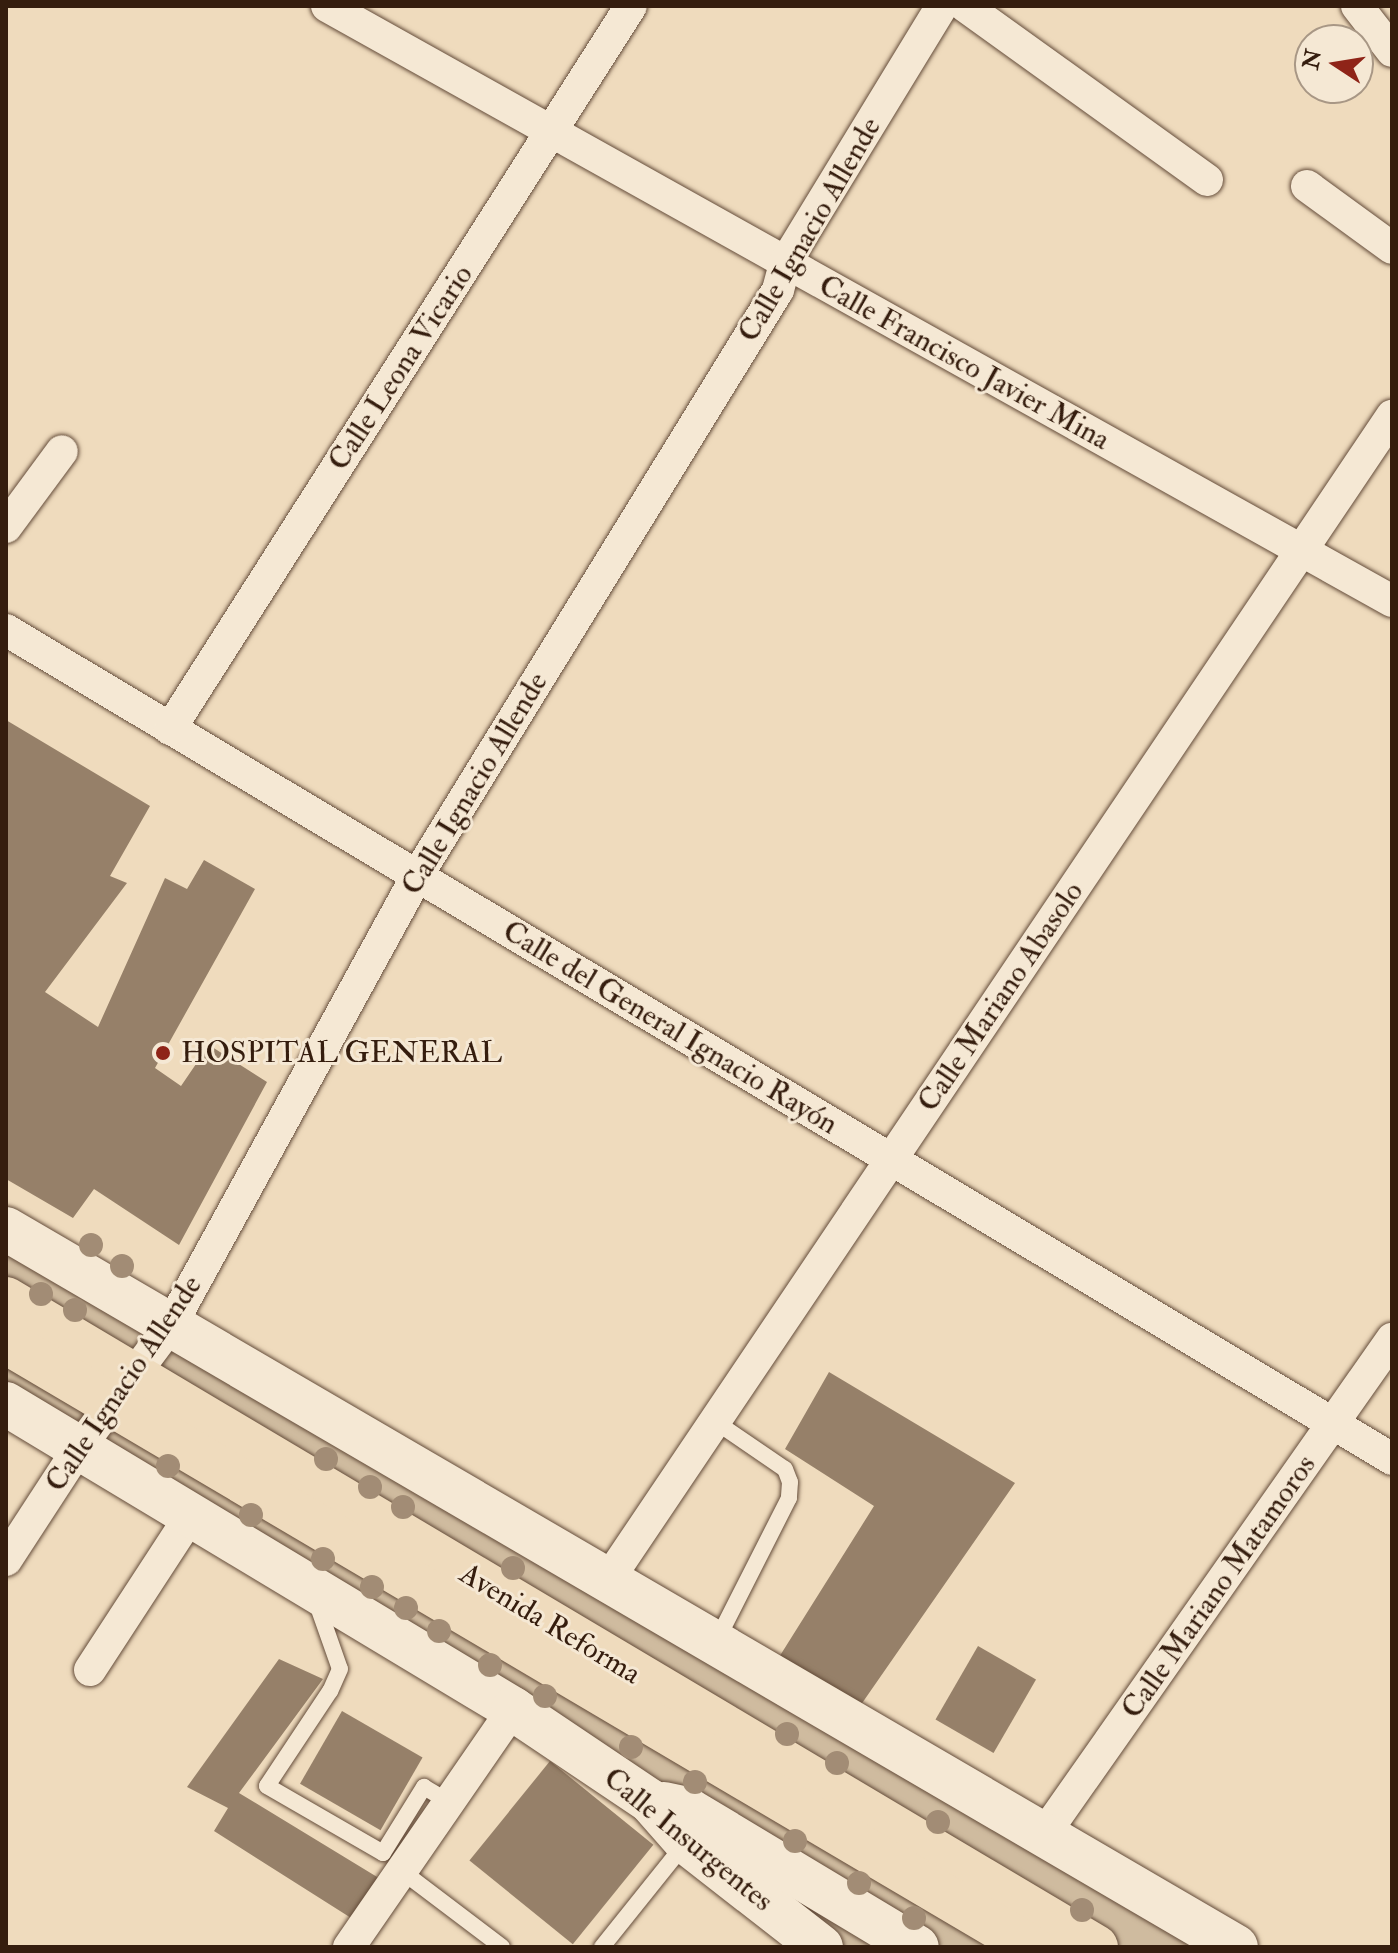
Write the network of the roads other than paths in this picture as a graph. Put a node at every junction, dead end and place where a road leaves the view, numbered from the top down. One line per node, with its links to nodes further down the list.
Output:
1 (327, 6): 7 (street, Calle Francisco Javier Mina)
2 (631, 6): 7 (street, Calle Leona Vicario)
3 (942, 6): 11 (street, Calle Ignacio Allende)
4 (965, 6): 8 (street)
5 (1357, 6): 6 (street)
6 (1392, 51)
7 (552, 132): 11 (street, Calle Francisco Javier Mina); 18 (street, Calle Leona Vicario)
8 (1207, 180)
9 (1307, 186): 10 (street)
10 (1392, 248)
11 (785, 263): 15 (street, Calle Francisco Javier Mina); 19 (street, Calle Ignacio Allende)
12 (1392, 416): 15 (street, Calle Mariano Abasolo)
13 (62, 451): 14 (street)
14 (6, 527)
15 (1300, 551): 16 (street, Calle Francisco Javier Mina); 20 (street, Calle Mariano Abasolo)
16 (1392, 601)
17 (6, 630): 18 (street, Calle del General Ignacio Rayón)
18 (170, 729): 19 (street, Calle del General Ignacio Rayón)
19 (417, 876): 20 (street, Calle del General Ignacio Rayón); 23 (street, Calle Ignacio Allende)
20 (891, 1161): 28 (street, Calle Mariano Abasolo); 29 (street, Calle del General Ignacio Rayón)
21 (6, 1229): 23 (street)
22 (6, 1299): 26 (main road, Avenida Reforma)
23 (171, 1325): 26 (street, Calle Ignacio Allende); 34 (street)
24 (1392, 1339): 29 (street, Calle Mariano Matamoros)
25 (6, 1342): 26 (main road, Avenida Reforma)
26 (125, 1391): 30 (street, Calle Ignacio Allende); 49 (main road, Avenida Reforma); 50 (main road, Avenida Reforma)
27 (6, 1404): 30 (street, Calle Insurgentes)
28 (716, 1422): 34 (street, Calle Mariano Abasolo); 36 (lane)
29 (1334, 1426): 31 (street, Calle del General Ignacio Rayón); 41 (street, Calle Mariano Matamoros)
30 (79, 1448): 32 (street, Calle Insurgentes); 33 (street, Calle Ignacio Allende)
31 (1392, 1459)
32 (191, 1515): 35 (street, Calle Insurgentes); 37 (street)
33 (6, 1560)
34 (610, 1577): 36 (street)
35 (310, 1589): 38 (street, Calle Insurgentes); 39 (lane)
36 (717, 1640): 41 (street)
37 (90, 1670)
38 (513, 1709): 39 (street); 40 (street, Calle Insurgentes)
39 (449, 1802): 42 (street)
40 (697, 1832): 46 (lane); 47 (street, Calle Insurgentes); 48 (street)
41 (1045, 1833): 43 (street)
42 (403, 1872): 44 (street); 45 (lane)
43 (1220, 1942)
44 (349, 1947)
45 (502, 1947)
46 (602, 1947)
47 (821, 1947)
48 (917, 1947)
49 (1031, 1947)
50 (1096, 1947)

